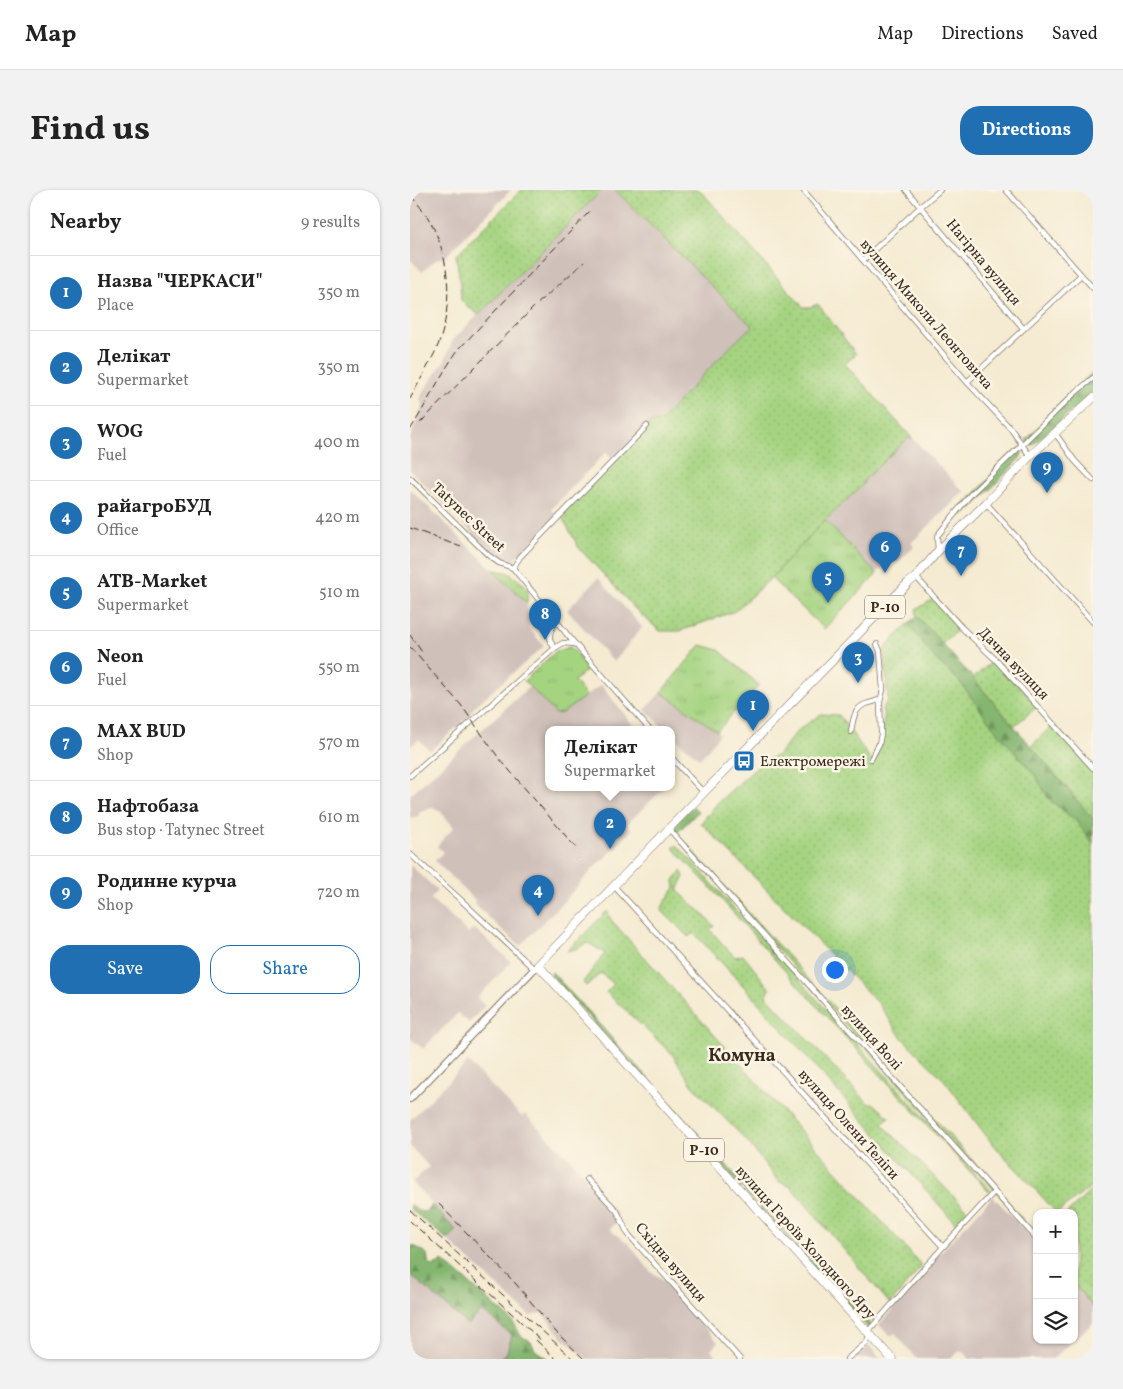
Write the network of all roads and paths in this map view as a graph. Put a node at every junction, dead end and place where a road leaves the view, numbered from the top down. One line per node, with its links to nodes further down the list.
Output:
1 (803, 190): 6 (street, вулиця Миколи Леонтовича)
2 (906, 190): 5 (street, Нагірна вулиця)
3 (940, 190): 5 (street)
4 (1006, 190): 7 (street)
5 (920, 207): 6 (street); 9 (street, Нагірна вулиця)
6 (863, 260): 11 (street, вулиця Миколи Леонтовича)
7 (1081, 275): 8 (street); 9 (street)
8 (1093, 288)
9 (1023, 328): 11 (street)
10 (1093, 378): 15 (street)
11 (968, 382): 15 (street, вулиця Миколи Леонтовича)
12 (1093, 398): 14 (main road, Р-10)
13 (647, 426): 21 (street)
14 (1055, 433): 16 (main road, Р-10); 18 (street)
15 (1022, 444): 16 (street, вулиця Миколи Леонтовича); 20 (street)
16 (1030, 456): 19 (main road, Р-10)
17 (410, 478): 21 (street, Tatynec Street)
18 (1093, 480)
19 (986, 503): 20 (main road, Р-10); 24 (street)
20 (938, 551): 22 (main road, Р-10)
21 (513, 568): 23 (street, Tatynec Street)
22 (916, 577): 33 (street, Дачна вулиця); 35 (main road, Р-10)
23 (557, 621): 25 (street, Tatynec Street); 27 (street)
24 (1093, 622)
25 (575, 644): 27 (street); 29 (street, Tatynec Street)
26 (877, 644): 28 (street)
27 (555, 648): 34 (street)
28 (881, 698): 30 (street); 31 (street)
29 (647, 726)
30 (851, 732)
31 (871, 759)
32 (675, 761): 35 (street)
33 (1092, 764)
34 (410, 776)
35 (704, 794): 36 (main road, Р-10)
36 (669, 829): 38 (main road, Р-10); 42 (street, вулиця Волі)
37 (410, 854): 39 (street, вулиця Героїв Холодного Яру)
38 (614, 886): 39 (main road, Р-10); 44 (street, вулиця Олени Теліги)
39 (536, 967): 40 (main road); 45 (main road, вулиця Героїв Холодного Яру / Р-10)
40 (410, 1099)
41 (587, 1178): 46 (street, Східна вулиця)
42 (994, 1192): 43 (street, вулиця Волі); 44 (street)
43 (1033, 1235)
44 (943, 1247): 45 (street)
45 (870, 1334): 47 (street); 48 (main road, вулиця Героїв Холодного Яру / Р-10)
46 (740, 1359)
47 (847, 1359)
48 (892, 1359)

